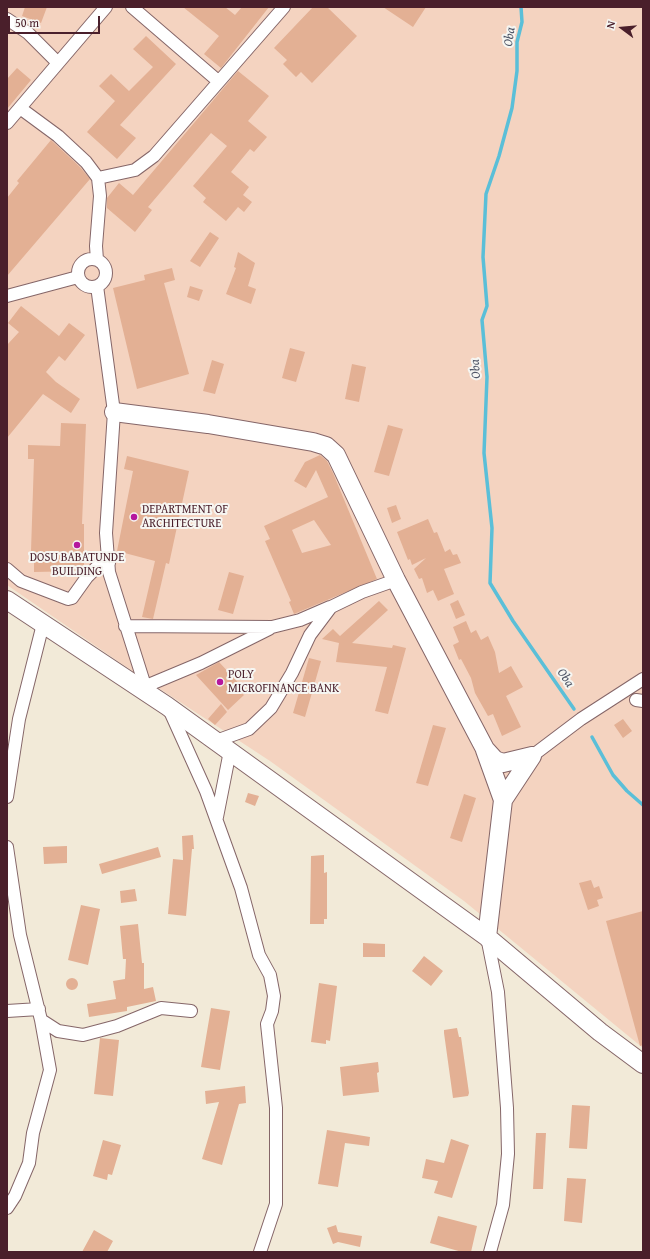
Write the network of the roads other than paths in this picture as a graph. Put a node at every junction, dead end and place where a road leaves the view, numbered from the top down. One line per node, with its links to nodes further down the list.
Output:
1 (106, 7): 5 (street)
2 (132, 7): 6 (street)
3 (284, 7): 6 (street)
4 (7, 19): 5 (street)
5 (58, 63): 7 (street)
6 (218, 81): 9 (street)
7 (20, 108): 8 (street); 9 (street)
8 (7, 123)
9 (98, 178): 10 (street)
10 (97, 260): 11 (street); 12 (street)
11 (78, 278): 12 (street); 13 (street)
12 (97, 286): 14 (street)
13 (7, 296)
14 (114, 412): 15 (street); 17 (street)
15 (109, 563): 16 (street); 21 (street)
16 (7, 569)
17 (396, 580): 19 (street); 28 (street)
18 (7, 600): 20 (street)
19 (331, 607): 22 (street); 27 (street)
20 (43, 624): 24 (street); 26 (street)
21 (125, 626): 22 (street); 24 (street)
22 (272, 627): 24 (street)
23 (643, 679): 31 (street)
24 (147, 689): 25 (street)
25 (167, 706): 27 (street); 34 (street)
26 (13, 720): 30 (street)
27 (216, 741): 29 (street)
28 (485, 749): 31 (street); 33 (street)
29 (230, 751): 34 (street); 37 (street)
30 (10, 752): 32 (street)
31 (532, 756): 33 (street)
32 (7, 797)
33 (503, 800): 37 (street)
34 (216, 818): 43 (street)
35 (7, 847): 36 (street)
36 (9, 870): 40 (street)
37 (487, 937): 41 (street); 44 (street)
38 (7, 1011): 40 (street)
39 (191, 1011): 40 (street)
40 (40, 1014): 42 (street)
41 (643, 1064)
42 (7, 1208)
43 (260, 1252)
44 (490, 1252)

